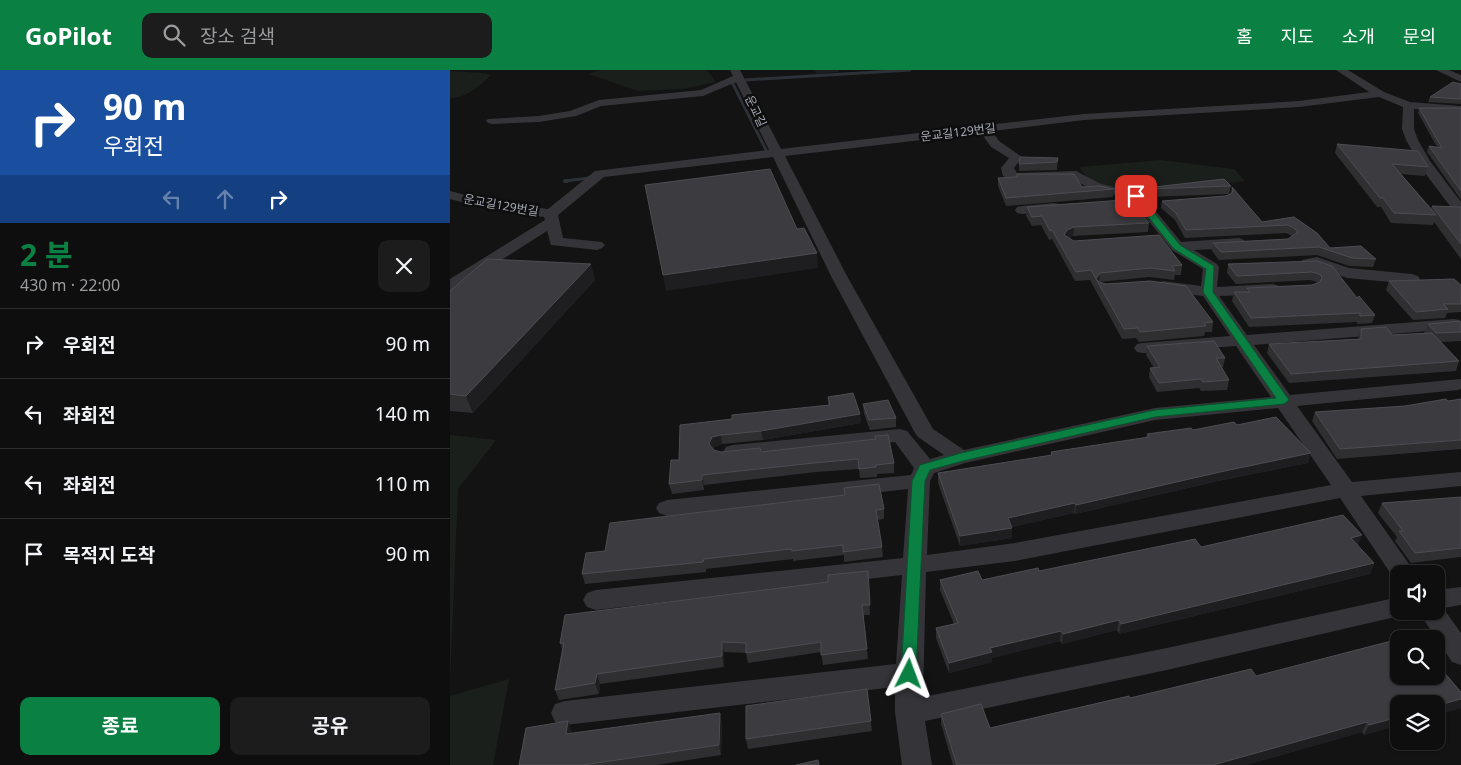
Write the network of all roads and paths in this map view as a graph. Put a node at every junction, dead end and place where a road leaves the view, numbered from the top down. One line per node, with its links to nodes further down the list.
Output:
1 (1341, 70): 6 (street, 운교길129번길)
2 (1441, 70): 3 (street); 5 (street)
3 (1449, 70)
4 (737, 74): 10 (street); 12 (street, 운교길)
5 (1461, 79)
6 (1380, 94): 8 (street, 운교길129번길); 11 (street, 운교길129번길)
7 (1461, 109): 8 (street)
8 (1409, 111): 9 (street); 19 (street)
9 (1436, 119)
10 (492, 121)
11 (984, 128): 12 (street, 운교길129번길); 15 (street)
12 (776, 153): 20 (street, 운교길129번길); 41 (street, 운교길)
13 (450, 195): 20 (street, 운교길129번길)
14 (1160, 202): 15 (street)
15 (1142, 203): 16 (street); 22 (street)
16 (1111, 204)
17 (1071, 206): 18 (street)
18 (1022, 210)
19 (1461, 211)
20 (552, 217): 24 (street); 27 (street)
21 (1150, 239): 22 (street)
22 (1173, 242): 23 (street); 28 (street)
23 (1256, 242)
24 (597, 245)
25 (1288, 264): 30 (street)
26 (1230, 266): 28 (street)
27 (481, 267): 29 (street); 32 (street)
28 (1211, 268): 34 (street)
29 (510, 269)
30 (1412, 279)
31 (1149, 284): 34 (street)
32 (450, 286)
33 (1292, 288): 34 (street)
34 (1208, 292): 36 (street)
35 (1458, 323): 36 (street)
36 (1242, 340): 37 (street); 39 (street)
37 (1143, 348)
38 (1458, 384): 39 (street)
39 (1284, 400): 41 (street); 44 (street)
40 (723, 453): 42 (street)
41 (961, 457): 42 (street)
42 (922, 474): 45 (street); 46 (street)
43 (1461, 479): 44 (street)
44 (1346, 490): 46 (street); 47 (street)
45 (667, 508)
46 (915, 565): 50 (street); 54 (street)
47 (1398, 565)
48 (1461, 596): 49 (street)
49 (1445, 599)
50 (596, 600)
51 (1390, 609): 56 (street)
52 (1437, 620): 53 (street)
53 (1461, 654)
54 (909, 674): 55 (street); 56 (street)
55 (565, 712)
56 (909, 712): 57 (street)
57 (917, 765)

